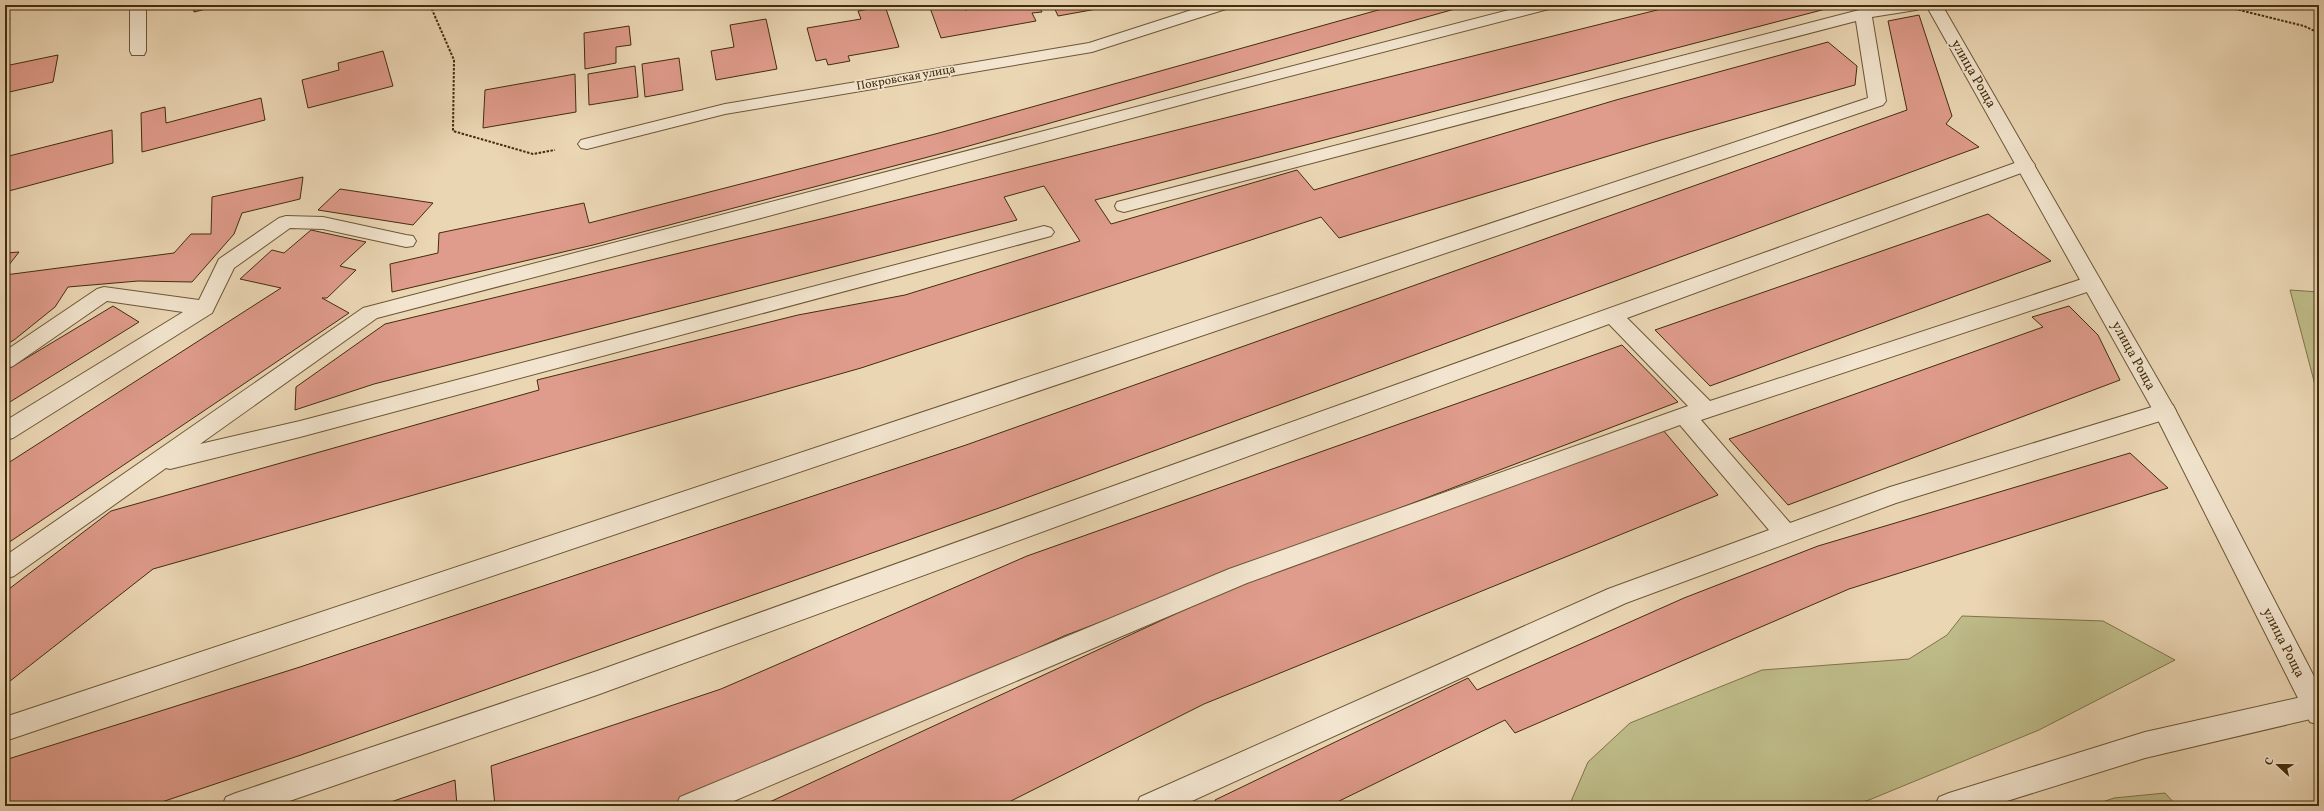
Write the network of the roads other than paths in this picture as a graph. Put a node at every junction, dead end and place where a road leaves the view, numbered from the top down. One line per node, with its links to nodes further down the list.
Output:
1 (138, 5): 7 (street)
2 (1222, 5): 8 (street, Покровская улица)
3 (1547, 5): 20 (street)
4 (1916, 5): 6 (street)
5 (1934, 5): 9 (street, улица Роща)
6 (1863, 14): 10 (street); 24 (street)
7 (138, 51)
8 (587, 144)
9 (2026, 165): 13 (street, улица Роща); 15 (street)
10 (1124, 206)
11 (1044, 232): 20 (street)
12 (406, 241): 14 (street)
13 (2092, 283): 17 (street, улица Роща); 18 (street)
14 (205, 308): 16 (street); 19 (street)
15 (1612, 315): 18 (street); 25 (street)
16 (5, 361)
17 (2164, 411): 21 (street); 23 (street, улица Роща)
18 (1695, 413): 21 (street); 26 (street)
19 (5, 432)
20 (160, 463): 22 (street)
21 (1786, 534): 27 (street)
22 (5, 569)
23 (2317, 710): 28 (street)
24 (5, 729)
25 (236, 806)
26 (690, 806)
27 (1150, 806)
28 (1949, 806)

